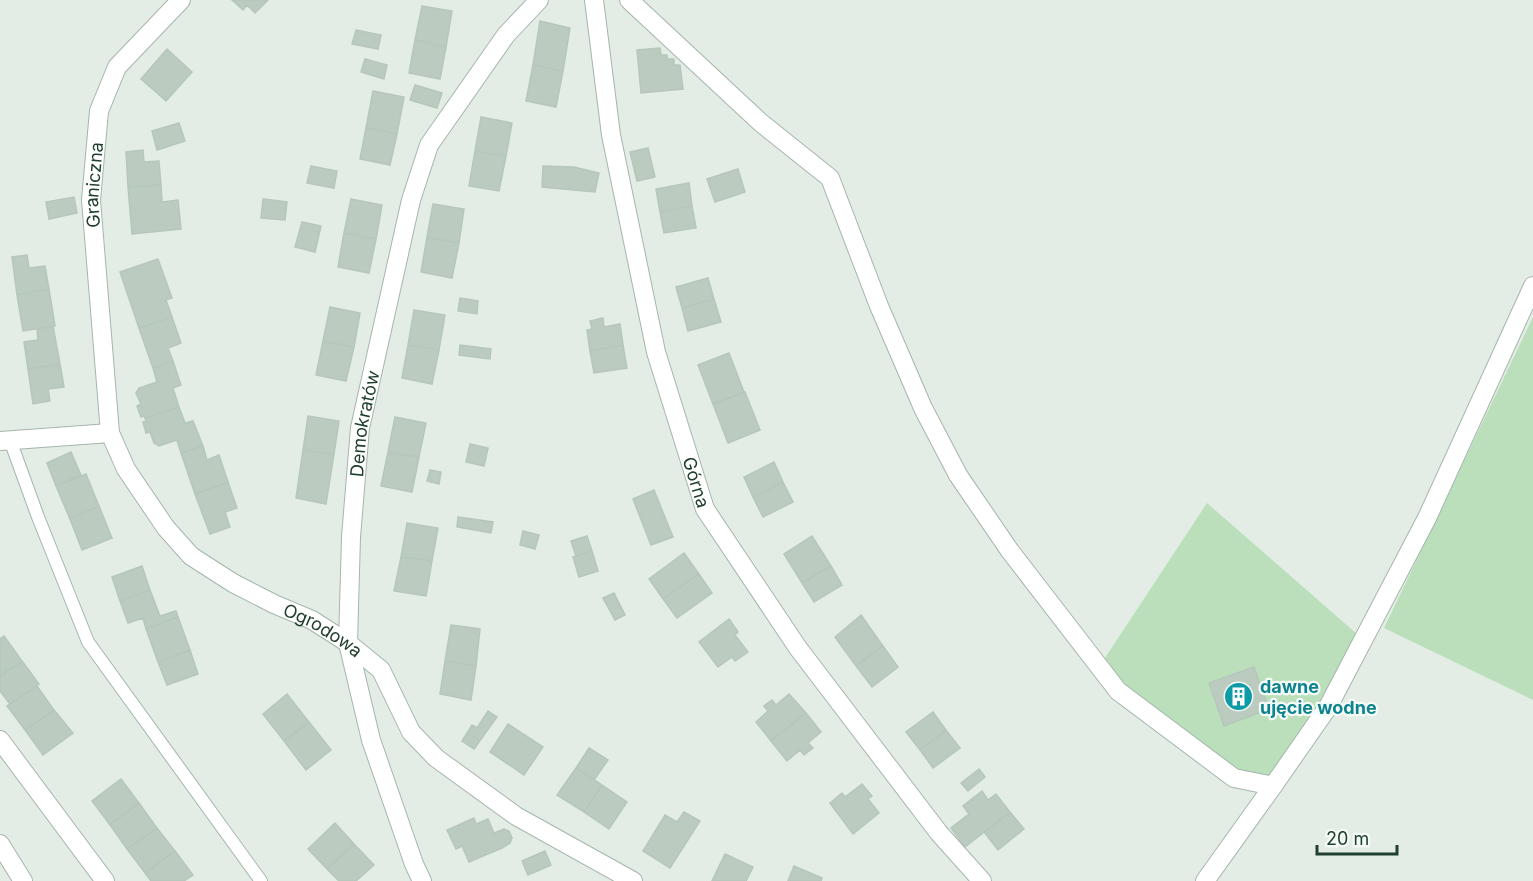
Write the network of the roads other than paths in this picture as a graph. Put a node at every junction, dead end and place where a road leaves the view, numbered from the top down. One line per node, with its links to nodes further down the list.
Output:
1 (181, 0): 6 (street, Graniczna)
2 (538, 0): 8 (street, Demokratów)
3 (594, 0): 17 (street, Górna)
4 (629, 0): 10 (street)
5 (1533, 286): 10 (street)
6 (110, 434): 7 (street); 8 (street, Ogrodowa)
7 (5, 440): 14 (lane)
8 (348, 643): 15 (street, Demokratów); 16 (street, Ogrodowa)
9 (0, 740): 13 (street)
10 (1273, 786): 18 (street)
11 (0, 844): 12 (street)
12 (23, 881)
13 (105, 881)
14 (261, 881)
15 (422, 881)
16 (633, 881)
17 (982, 881)
18 (1205, 881)

